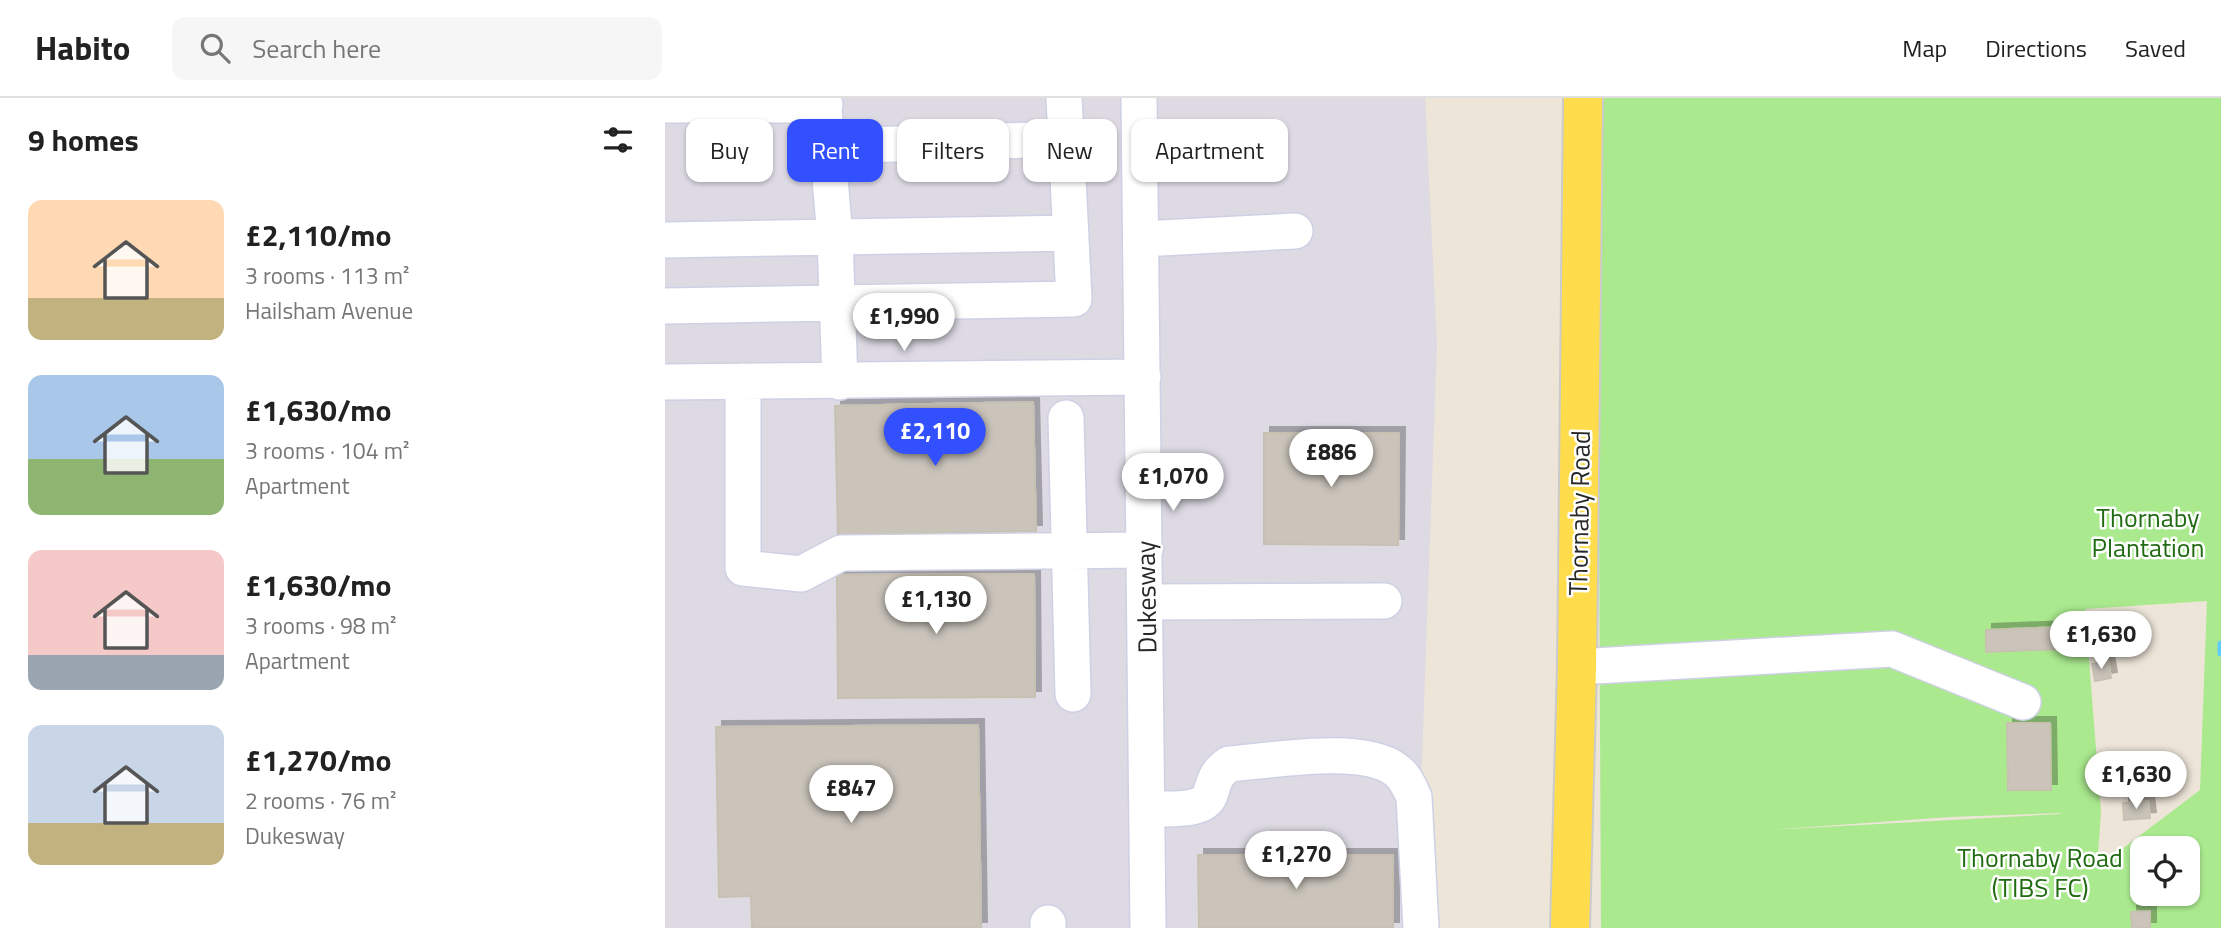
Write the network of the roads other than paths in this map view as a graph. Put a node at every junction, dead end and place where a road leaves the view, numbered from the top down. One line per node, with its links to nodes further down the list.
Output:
1 (1064, 98): 7 (street)
2 (1139, 98): 15 (street, Dukesway)
3 (1583, 98): 28 (main road, Thornaby Road)
4 (824, 101): 5 (street); 6 (street)
5 (665, 105)
6 (826, 119)
7 (1065, 119)
8 (1023, 140): 9 (street)
9 (883, 144)
10 (831, 182): 14 (street)
11 (1068, 182): 13 (street)
12 (1295, 231): 15 (street)
13 (1071, 233): 14 (street); 17 (street)
14 (835, 237): 16 (street); 17 (street)
15 (1141, 239): 19 (street, Dukesway)
16 (665, 240)
17 (838, 302): 18 (street); 22 (street)
18 (665, 306)
19 (1143, 377): 22 (street); 24 (street, Dukesway)
20 (743, 381): 21 (street); 22 (street); 25 (street)
21 (665, 382)
22 (840, 382)
23 (1066, 418): 25 (street)
24 (1145, 550): 25 (street); 27 (street, Dukesway)
25 (1070, 552): 29 (street)
26 (1384, 601): 27 (street)
27 (1146, 602): 31 (street, Dukesway)
28 (1577, 667): 30 (street); 34 (main road, Thornaby Road)
29 (1073, 694)
30 (2023, 702)
31 (1149, 809): 32 (street, Dukesway); 33 (street)
32 (1147, 928)
33 (1421, 928)
34 (1570, 928)

